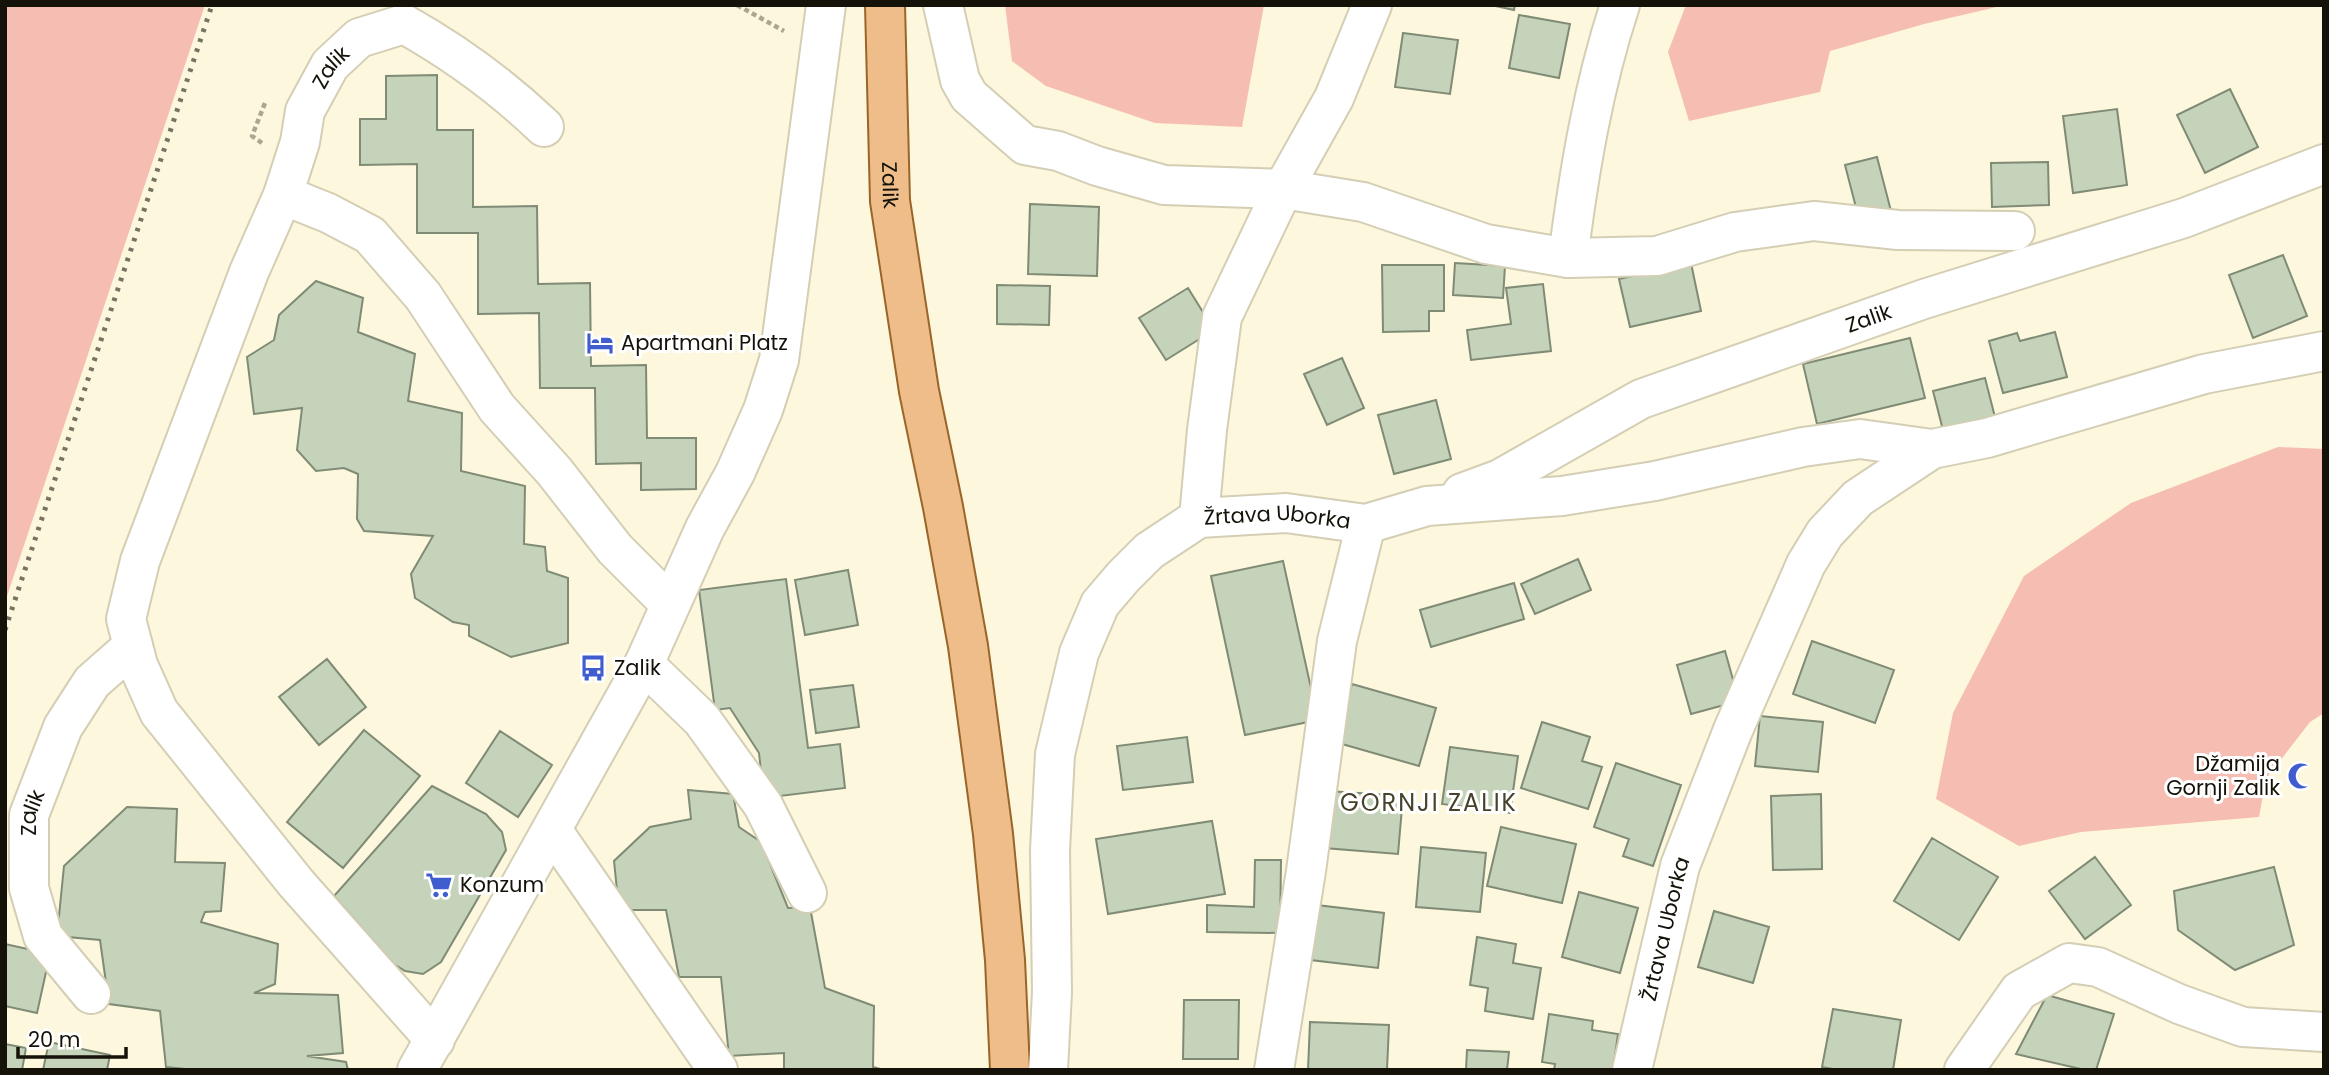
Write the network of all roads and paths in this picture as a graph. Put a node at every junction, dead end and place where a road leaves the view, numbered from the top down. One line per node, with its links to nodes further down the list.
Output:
1 (737, 5): 7 (path)
2 (885, 5): 29 (main road, Zalik)
3 (943, 5): 12 (street)
4 (1372, 5): 12 (street)
5 (1620, 5): 14 (street)
6 (823, 7): 20 (street, Zalik)
7 (785, 32)
8 (269, 94): 11 (path)
9 (544, 127): 11 (street, Zalik)
10 (2324, 164): 17 (street, Zalik)
11 (288, 181): 20 (street); 21 (street, Zalik)
12 (1283, 189): 14 (street); 18 (street)
13 (2015, 231): 14 (street)
14 (1568, 258)
15 (2324, 351): 16 (street, Zalik)
16 (1932, 449): 17 (street, Zalik); 32 (street, Žrtava Uborka)
17 (1427, 506): 19 (street, Zalik)
18 (1199, 518): 19 (street, Žrtava Uborka); 30 (street, Žrtava Uborka)
19 (1366, 524): 31 (street, Žrtava Uborka)
20 (670, 604): 22 (street, Zalik)
21 (133, 646): 25 (street, Zalik); 27 (street, Zalik)
22 (644, 664): 23 (street, Zalik); 24 (street)
23 (552, 830): 27 (street, Zalik); 28 (street)
24 (807, 893)
25 (90, 994)
26 (2324, 1032): 33 (street)
27 (426, 1055)
28 (718, 1070)
29 (1010, 1070)
30 (1048, 1070)
31 (1275, 1070)
32 (1632, 1070)
33 (1964, 1070)

